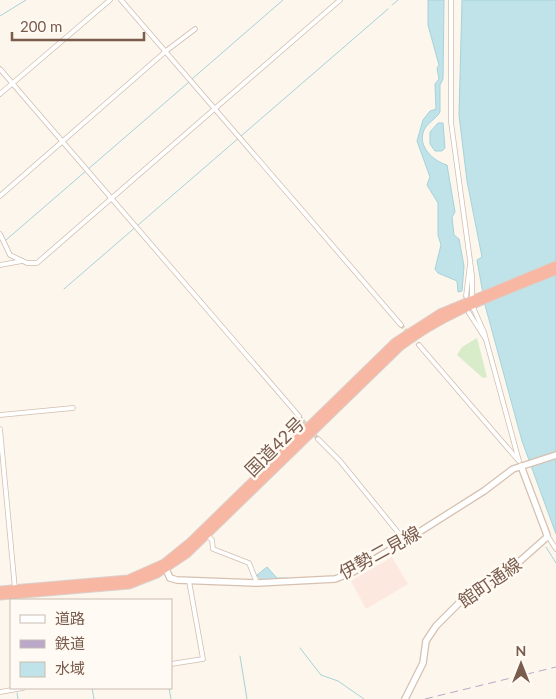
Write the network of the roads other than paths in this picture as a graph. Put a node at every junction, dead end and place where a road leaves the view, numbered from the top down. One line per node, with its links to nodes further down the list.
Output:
1 (110, 0): 8 (street)
2 (121, 0): 6 (street)
3 (340, 0): 10 (street)
4 (451, 0): 16 (street)
5 (195, 29): 6 (street)
6 (166, 51): 10 (street); 11 (street)
7 (0, 69): 8 (street)
8 (12, 83): 9 (street); 11 (street)
9 (0, 94)
10 (215, 108): 13 (street); 21 (street)
11 (62, 141): 12 (street); 13 (street)
12 (0, 196)
13 (112, 198): 15 (street); 26 (street)
14 (0, 234): 15 (street)
15 (22, 261): 17 (street)
16 (470, 263): 20 (street); 20 (street)
17 (0, 265)
18 (556, 265): 20 (highway, 国道42号)
19 (556, 271): 20 (highway, 国道42号)
20 (473, 302): 22 (street); 22 (street); 32 (highway, 国道42号); 35 (highway, 国道42号)
21 (401, 325)
22 (486, 340): 30 (street)
23 (419, 345): 30 (street)
24 (74, 408): 25 (street)
25 (0, 415)
26 (299, 416)
27 (0, 429): 38 (street)
28 (318, 438): 33 (street)
29 (556, 455): 30 (main road, 伊勢二見線)
30 (522, 464): 31 (main road); 33 (main road, 伊勢二見線)
31 (548, 534): 34 (street); 44 (main road, 館町通線)
32 (207, 535): 35 (highway, 国道42号); 37 (street)
33 (405, 541): 37 (main road, 伊勢二見線)
34 (556, 549)
35 (164, 566): 36 (main road, 伊勢二見線); 38 (highway, 国道42号); 40 (highway, 国道42号)
36 (189, 581): 37 (main road, 伊勢二見線); 41 (street)
37 (257, 583)
38 (15, 588): 39 (highway, 国道42号)
39 (0, 590)
40 (0, 596)
41 (172, 664)
42 (17, 689): 43 (street)
43 (0, 692)
44 (405, 699)

